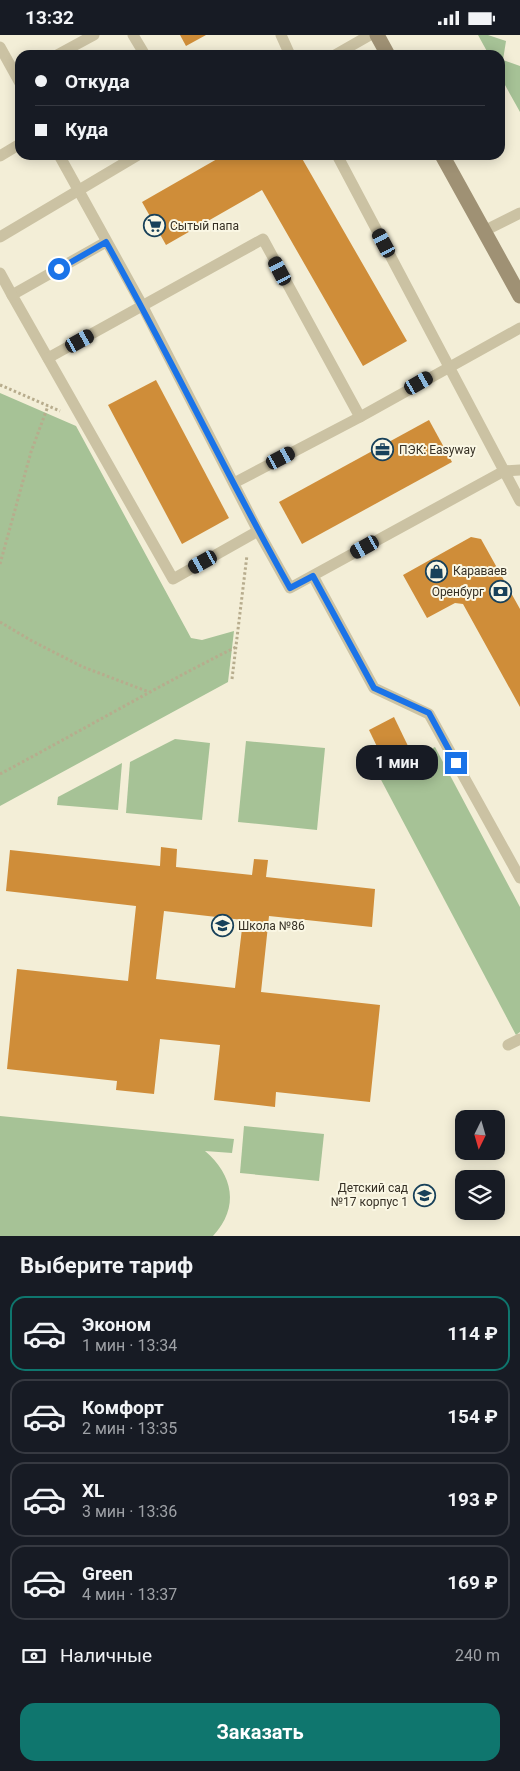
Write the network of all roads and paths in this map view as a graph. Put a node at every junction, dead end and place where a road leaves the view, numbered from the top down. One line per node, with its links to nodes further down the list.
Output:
1 (94, 35): 7 (lane)
2 (133, 35): 8 (lane)
3 (281, 35): 9 (lane)
4 (370, 35): 10 (lane)
5 (377, 35): 11 (main road)
6 (0, 47): 12 (lane)
7 (67, 50)
8 (142, 50)
9 (288, 50)
10 (344, 50)
11 (385, 50)
12 (15, 72)
13 (15, 148): 14 (lane)
14 (0, 156)
15 (63, 160): 19 (lane)
16 (129, 160): 19 (lane)
17 (340, 160): 30 (lane)
18 (445, 160): 21 (main road)
19 (78, 190): 22 (lane); 23 (lane)
20 (520, 213): 21 (lane)
21 (484, 231): 26 (main road)
22 (0, 237)
23 (106, 242): 25 (lane); 27 (lane)
24 (0, 273): 25 (lane)
25 (12, 295): 29 (lane)
26 (520, 296)
27 (142, 305): 29 (lane); 33 (lane); 37 (lane)
28 (520, 328): 30 (lane)
29 (48, 358): 34 (lane)
30 (449, 366): 33 (lane); 36 (lane)
31 (0, 385): 32 (path)
32 (48, 406): 34 (path); 40 (path)
33 (360, 417): 37 (lane)
34 (84, 421): 39 (lane)
35 (520, 470): 36 (lane)
36 (504, 471): 38 (lane); 41 (lane)
37 (234, 483): 39 (lane)
38 (520, 501)
39 (253, 534): 41 (lane); 43 (path)
40 (0, 564)
41 (313, 576): 47 (lane)
42 (0, 622): 45 (path)
43 (236, 647): 44 (path); 45 (path)
44 (232, 679)
45 (150, 692): 46 (path)
46 (0, 774)
47 (520, 878)
48 (520, 1039): 49 (lane)
49 (508, 1045)

